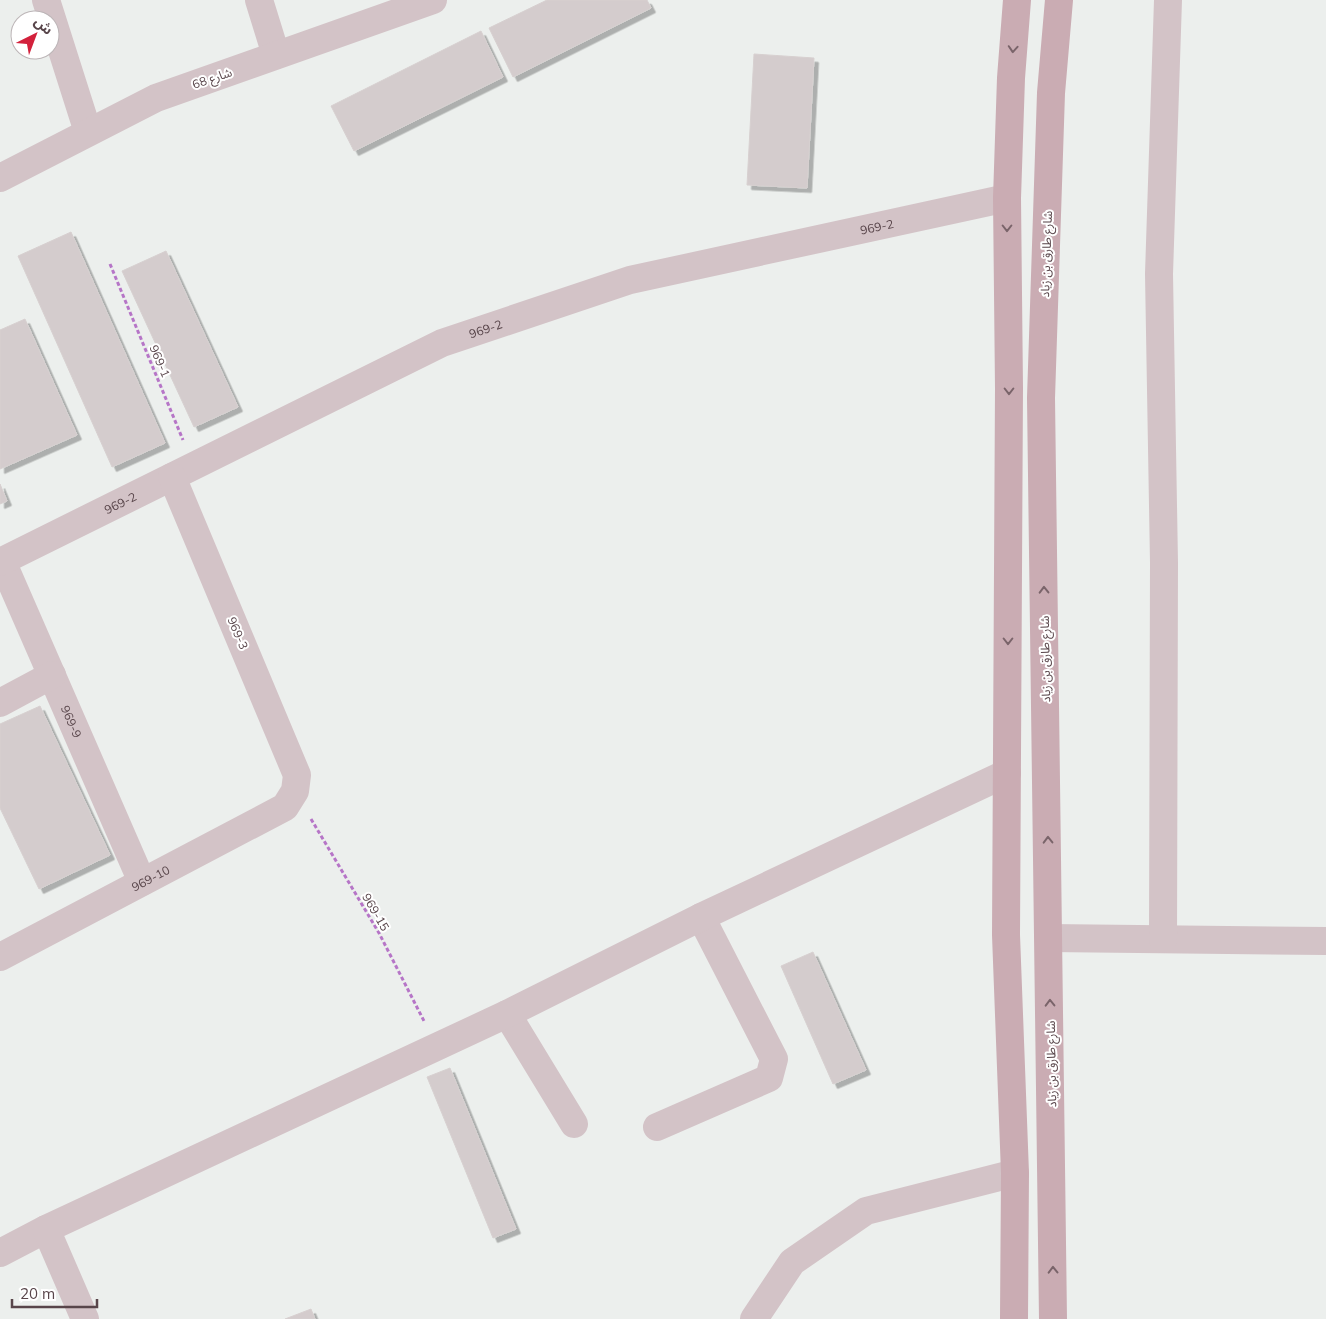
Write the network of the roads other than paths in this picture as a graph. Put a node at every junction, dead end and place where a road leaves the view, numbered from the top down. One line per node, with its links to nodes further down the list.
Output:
1 (46, 0): 8 (street)
2 (260, 0): 7 (street)
3 (433, 0): 7 (street, شارع 68)
4 (1017, 0): 10 (main road, one-way to 10)
5 (1059, 0): 19 (main road, شارع طارق بن زياد, one-way to 5)
6 (1168, 0): 20 (street)
7 (276, 55): 8 (street, شارع 68)
8 (88, 132): 9 (street, شارع 68)
9 (0, 178)
10 (1007, 198): 11 (street, 969-2); 15 (main road, one-way to 15)
11 (183, 471): 12 (street, 969-2); 16 (street, 969-3)
12 (1, 561): 13 (street, 969-9)
13 (52, 675): 14 (street); 17 (street, 969-9)
14 (0, 703)
15 (1007, 773): 18 (street); 26 (main road)
16 (295, 791): 17 (street, 969-10)
17 (142, 882): 22 (street, 969-10)
18 (701, 917): 23 (street); 25 (street)
19 (1049, 938): 20 (street); 32 (main road, شارع طارق بن زياد, one-way to 19)
20 (1162, 939): 21 (street)
21 (1326, 940)
22 (0, 957)
23 (507, 1014): 24 (street); 27 (street)
24 (574, 1124)
25 (657, 1127)
26 (1015, 1173): 30 (street); 31 (main road)
27 (46, 1230): 28 (street); 29 (street)
28 (0, 1253)
29 (84, 1319)
30 (754, 1319)
31 (1014, 1319)
32 (1053, 1319)

